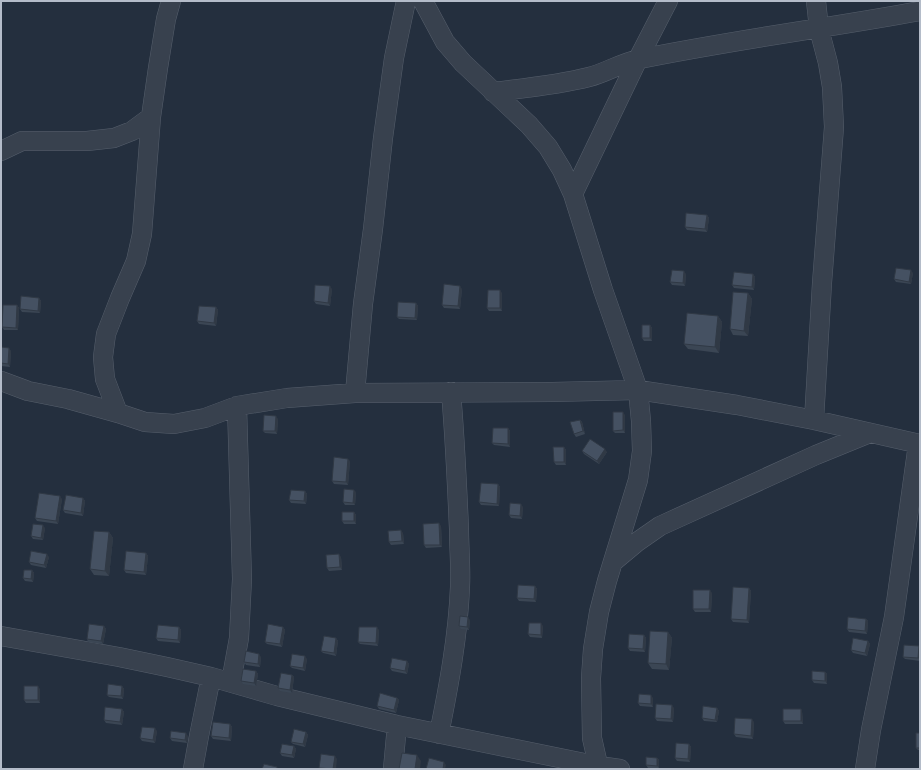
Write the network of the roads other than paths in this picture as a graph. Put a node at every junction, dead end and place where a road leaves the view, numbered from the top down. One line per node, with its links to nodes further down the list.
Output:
1 (171, 1): 10 (street)
2 (406, 1): 16 (street)
3 (423, 1): 9 (street)
4 (668, 1): 8 (street)
5 (816, 1): 7 (street)
6 (920, 12): 7 (street)
7 (819, 29): 8 (street); 19 (street)
8 (638, 59): 9 (street); 12 (street)
9 (493, 92): 12 (street)
10 (151, 117): 11 (street); 18 (street)
11 (1, 151)
12 (573, 194): 14 (street)
13 (1, 381): 18 (street)
14 (638, 390): 15 (street); 19 (street); 22 (street)
15 (451, 392): 16 (street); 27 (street)
16 (355, 393): 17 (street)
17 (237, 406): 18 (street); 25 (street)
18 (118, 413)
19 (814, 420): 20 (street)
20 (870, 433): 21 (street); 22 (street)
21 (919, 444): 32 (street)
22 (612, 562): 28 (street)
23 (1, 636): 24 (street)
24 (211, 677): 25 (street); 29 (street)
25 (231, 682): 26 (street)
26 (397, 725): 27 (street); 30 (street)
27 (439, 734): 28 (street)
28 (599, 768): 31 (street)
29 (193, 769)
30 (393, 769)
31 (620, 769)
32 (865, 769)

